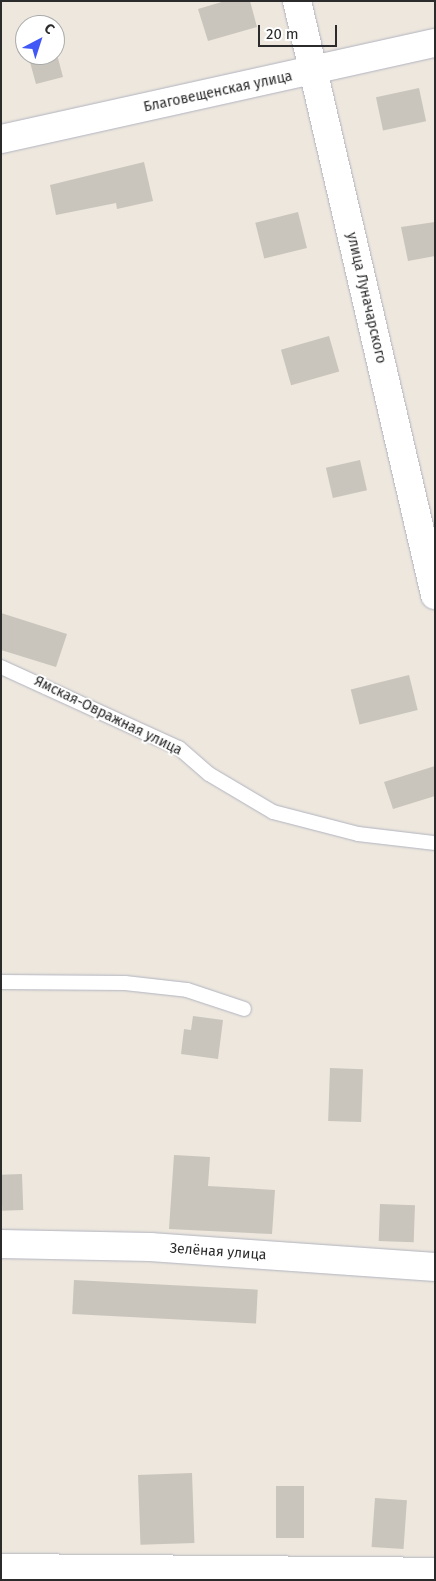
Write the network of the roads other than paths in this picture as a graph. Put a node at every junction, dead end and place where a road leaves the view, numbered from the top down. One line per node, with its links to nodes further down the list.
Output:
1 (297, 1): 3 (street, улица Луначарского)
2 (435, 42): 3 (street, Благовещенская улица)
3 (314, 71): 4 (street, Благовещенская улица); 5 (street, улица Луначарского)
4 (1, 139)
5 (435, 594)
6 (1, 667): 7 (lane, Ямская-Овражная улица)
7 (435, 843)
8 (1, 982): 9 (lane)
9 (244, 1009)
10 (1, 1244): 11 (street, Зелёная улица)
11 (435, 1267)
12 (1, 1568): 13 (street)
13 (435, 1572)

